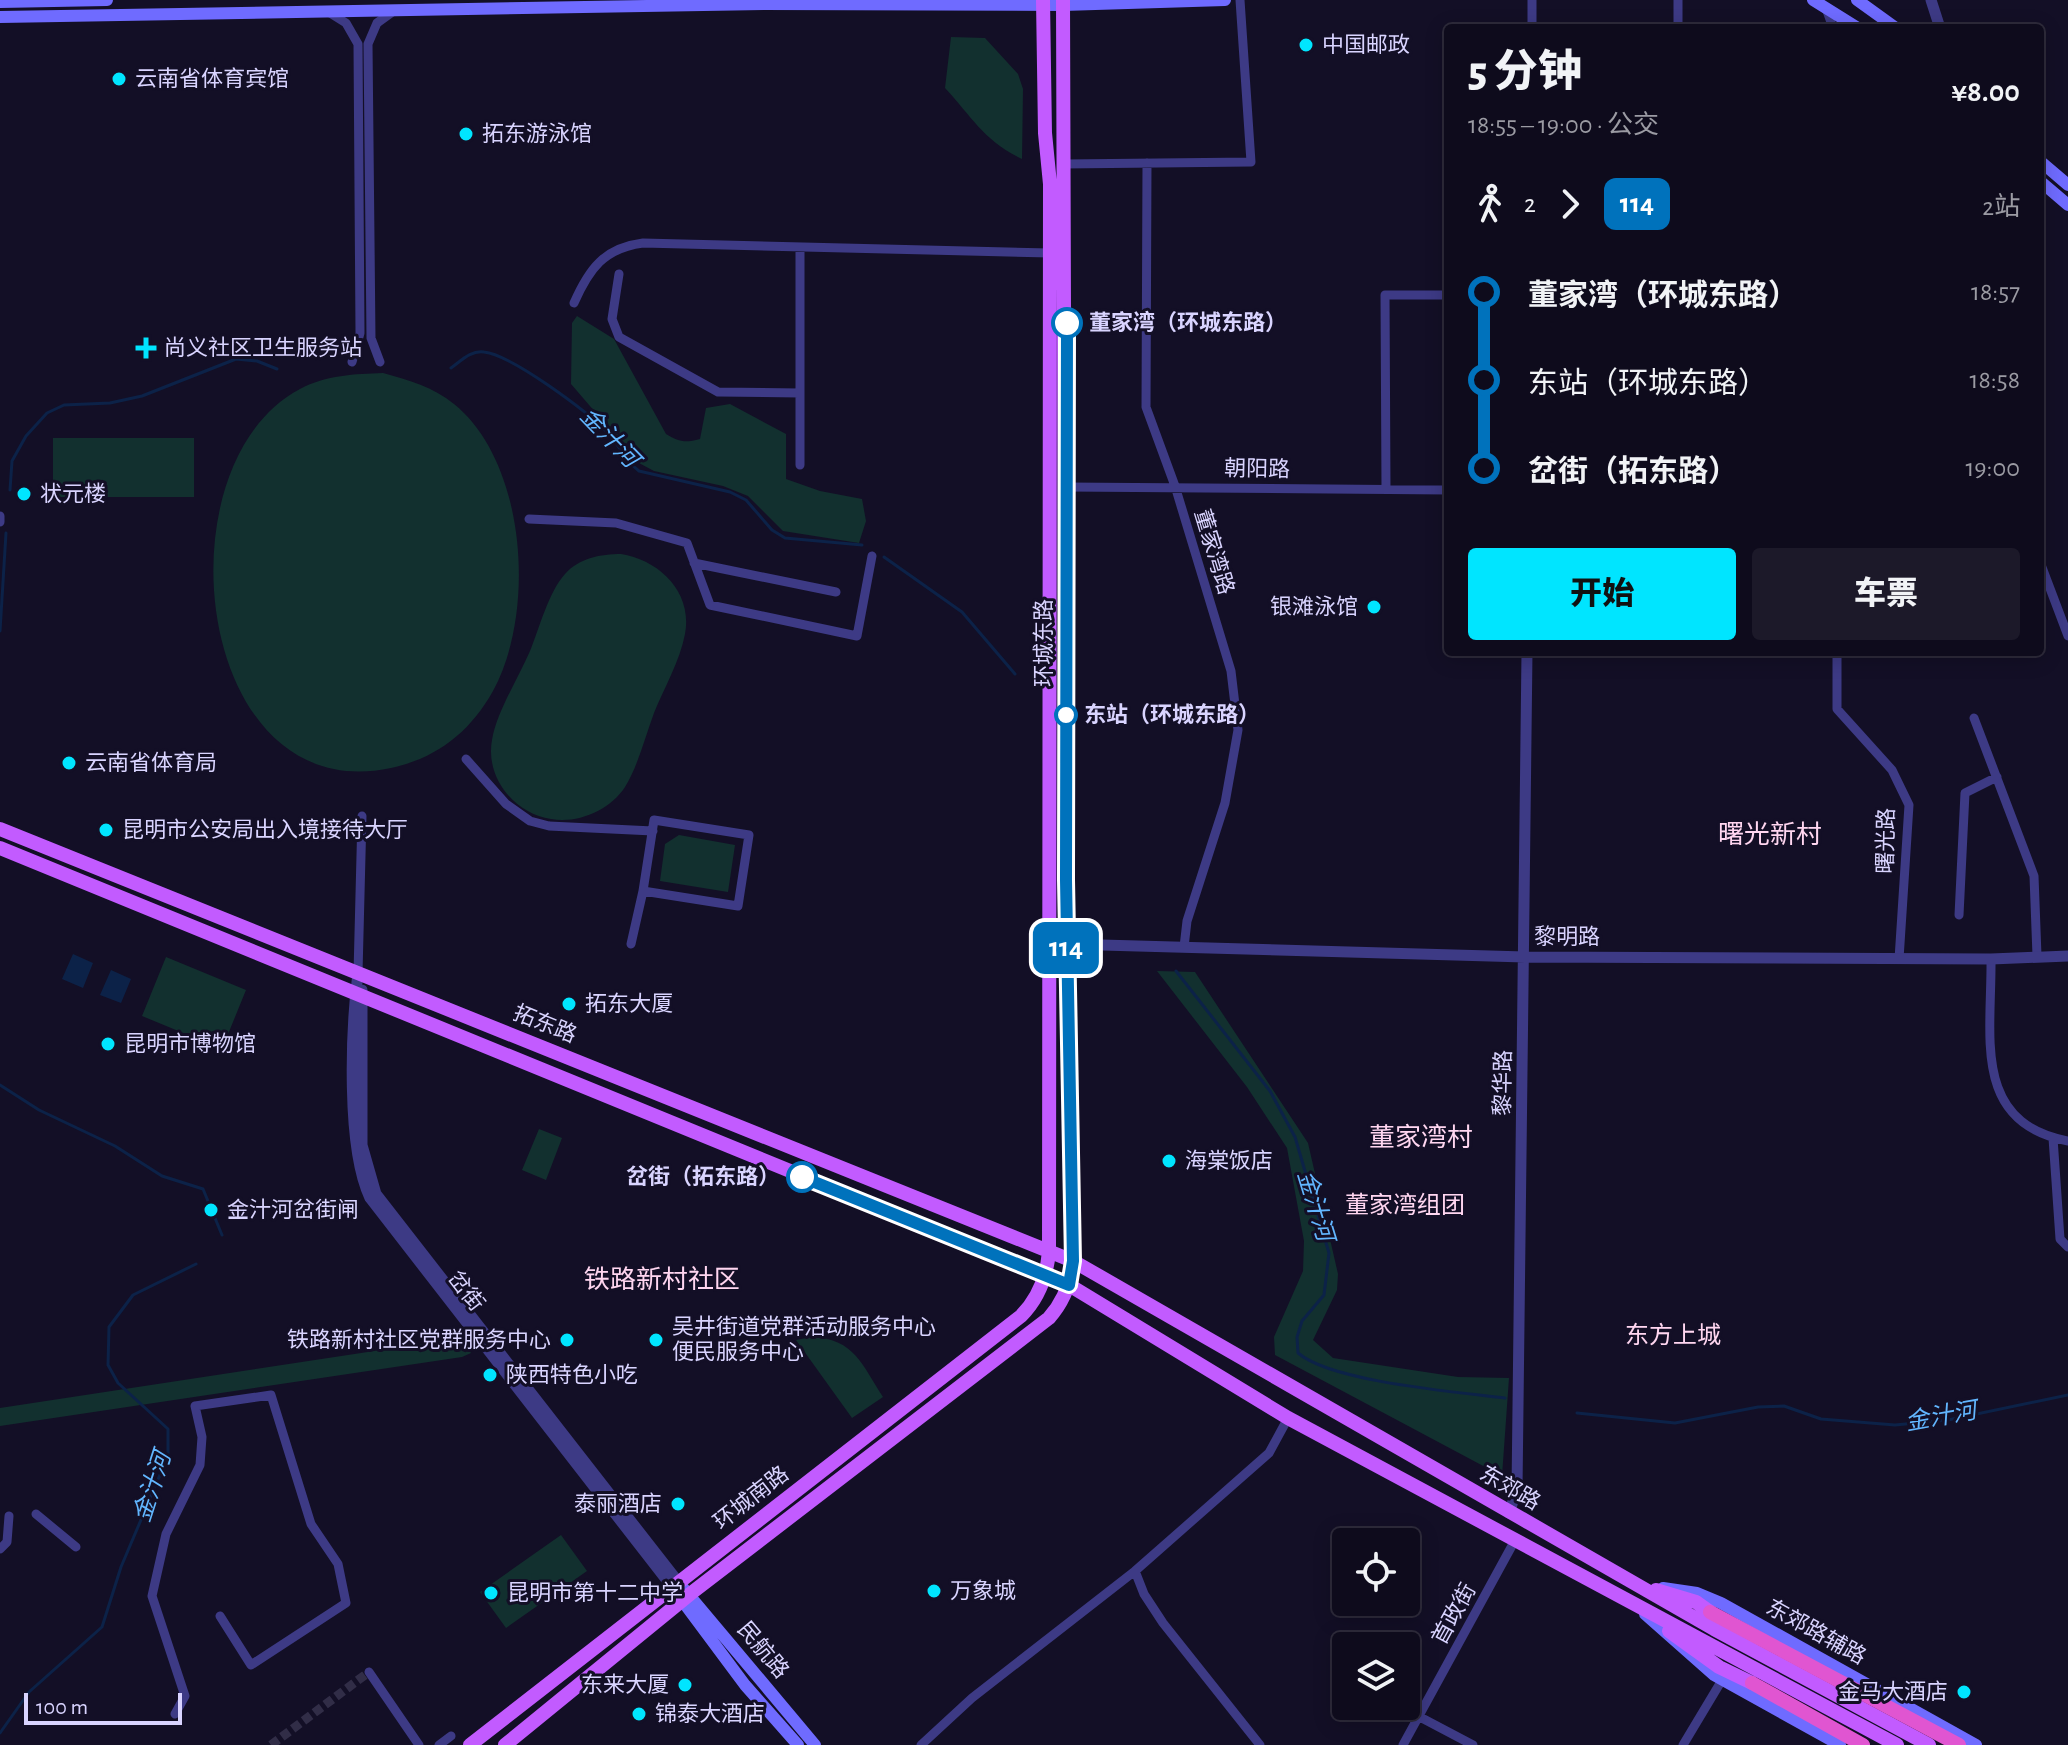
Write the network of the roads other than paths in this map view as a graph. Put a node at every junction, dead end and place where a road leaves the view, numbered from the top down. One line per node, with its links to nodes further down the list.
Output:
1 (107, 0): 8 (main road)
2 (1225, 0): 11 (main road)
3 (1240, 0): 22 (street)
4 (1532, 0): 16 (street)
5 (1678, 0): 17 (street)
6 (1857, 0): 20 (main road)
7 (1931, 0): 21 (street)
8 (0, 2)
9 (1819, 2): 18 (street); 19 (main road)
10 (1044, 3): 11 (main road); 13 (main road); 29 (main road, 环城东路)
11 (1063, 3): 23 (main road, 环城东路)
12 (309, 5): 14 (main road); 15 (main road)
13 (396, 9): 14 (main road); 34 (street)
14 (323, 11): 33 (street)
15 (0, 17)
16 (1532, 24)
17 (1678, 24)
18 (1831, 24)
19 (1852, 24)
20 (1890, 24)
21 (1939, 24)
22 (1147, 163): 23 (street); 37 (street, 董家湾路)
23 (1064, 164): 38 (main road, 环城东路)
24 (2044, 164): 26 (main road)
25 (2044, 184): 27 (main road)
26 (2068, 185)
27 (2068, 205)
28 (800, 247): 29 (street); 32 (street); 35 (street)
29 (1050, 253): 73 (main road, 环城东路)
30 (619, 274): 35 (street)
31 (1444, 295): 39 (street)
32 (574, 303)
33 (352, 362)
34 (380, 362)
35 (800, 393): 36 (street)
36 (800, 465)
37 (1175, 486): 38 (street, 朝阳路); 39 (street, 朝阳路); 62 (street, 董家湾路)
38 (1066, 487): 61 (main road, 环城东路)
39 (1386, 489): 40 (street, 朝阳路)
40 (1444, 490)
41 (0, 516): 43 (street)
42 (529, 519): 45 (street)
43 (0, 522)
44 (872, 556): 45 (street)
45 (694, 563): 47 (street)
46 (2044, 573): 48 (street)
47 (836, 592)
48 (2068, 636)
49 (1527, 656): 65 (street, 黎华路)
50 (1837, 656): 66 (street, 曙光路)
51 (1974, 718): 53 (street)
52 (466, 759): 56 (street)
53 (1997, 777): 59 (street); 63 (street)
54 (362, 816): 68 (street, 岔街)
55 (0, 829): 68 (main road, 拓东路)
56 (653, 831): 58 (street); 58 (street)
57 (0, 848): 69 (main road, 拓东路)
58 (643, 891): 60 (street)
59 (1959, 915)
60 (631, 944)
61 (1066, 944): 62 (street, 黎明路); 74 (main road, 环城东路)
62 (1184, 947): 65 (street, 黎明路)
63 (2037, 956): 64 (street, 黎明路); 67 (street, 黎明路)
64 (2068, 956)
65 (1525, 957): 66 (street, 黎明路); 78 (street, 黎华路)
66 (1899, 959): 67 (street, 黎明路)
67 (1991, 959): 70 (street)
68 (358, 973): 69 (street, 岔街); 73 (main road, 拓东路)
69 (359, 995): 75 (main road, 拓东路); 86 (street, 岔街)
70 (2053, 1138): 71 (street); 72 (street)
71 (2068, 1141)
72 (2068, 1247)
73 (1049, 1251): 74 (main road, 拓东路); 75 (main road, 环城东路)
74 (1073, 1261): 76 (main road, 环城东路); 78 (main road, 东郊路)
75 (1045, 1274): 76 (main road, 拓东路); 86 (main road, 环城南路)
76 (1069, 1285): 77 (main road, 东郊路); 88 (main road, 环城南路)
77 (1288, 1418): 81 (main road, 东郊路); 84 (street)
78 (1509, 1513): 85 (main road, 东郊路)
79 (36, 1514): 82 (street)
80 (9, 1516): 83 (street)
81 (1514, 1542): 87 (main road, 东郊路); 94 (street, 首政街)
82 (76, 1547)
83 (0, 1549)
84 (1135, 1571): 105 (street); 106 (street)
85 (1627, 1579): 89 (main road); 113 (main road, 东郊路); 115 (main road, 东郊路辅路)
86 (675, 1585): 88 (main road, 民航路); 101 (main road, 环城南路)
87 (1620, 1596): 92 (main road); 93 (main road); 112 (main road, 东郊路)
88 (685, 1598): 102 (main road, 环城南路); 103 (main road, 民航路); 104 (main road, 民航路)
89 (1710, 1612): 114 (highway)
90 (220, 1616): 95 (street)
91 (369, 1672): 99 (street)
92 (1722, 1680): 109 (street); 110 (main road)
93 (1752, 1683): 111 (highway)
94 (1420, 1712)
95 (175, 1714)
96 (1420, 1717): 108 (street)
97 (1416, 1720): 107 (street, 首政街)
98 (451, 1736): 100 (street)
99 (419, 1745)
100 (439, 1745)
101 (470, 1745)
102 (505, 1745)
103 (798, 1745)
104 (815, 1745)
105 (921, 1745)
106 (1260, 1745)
107 (1403, 1745)
108 (1473, 1745)
109 (1683, 1745)
110 (1840, 1745)
111 (1863, 1745)
112 (1897, 1745)
113 (1929, 1745)
114 (1959, 1745)
115 (1976, 1745)

